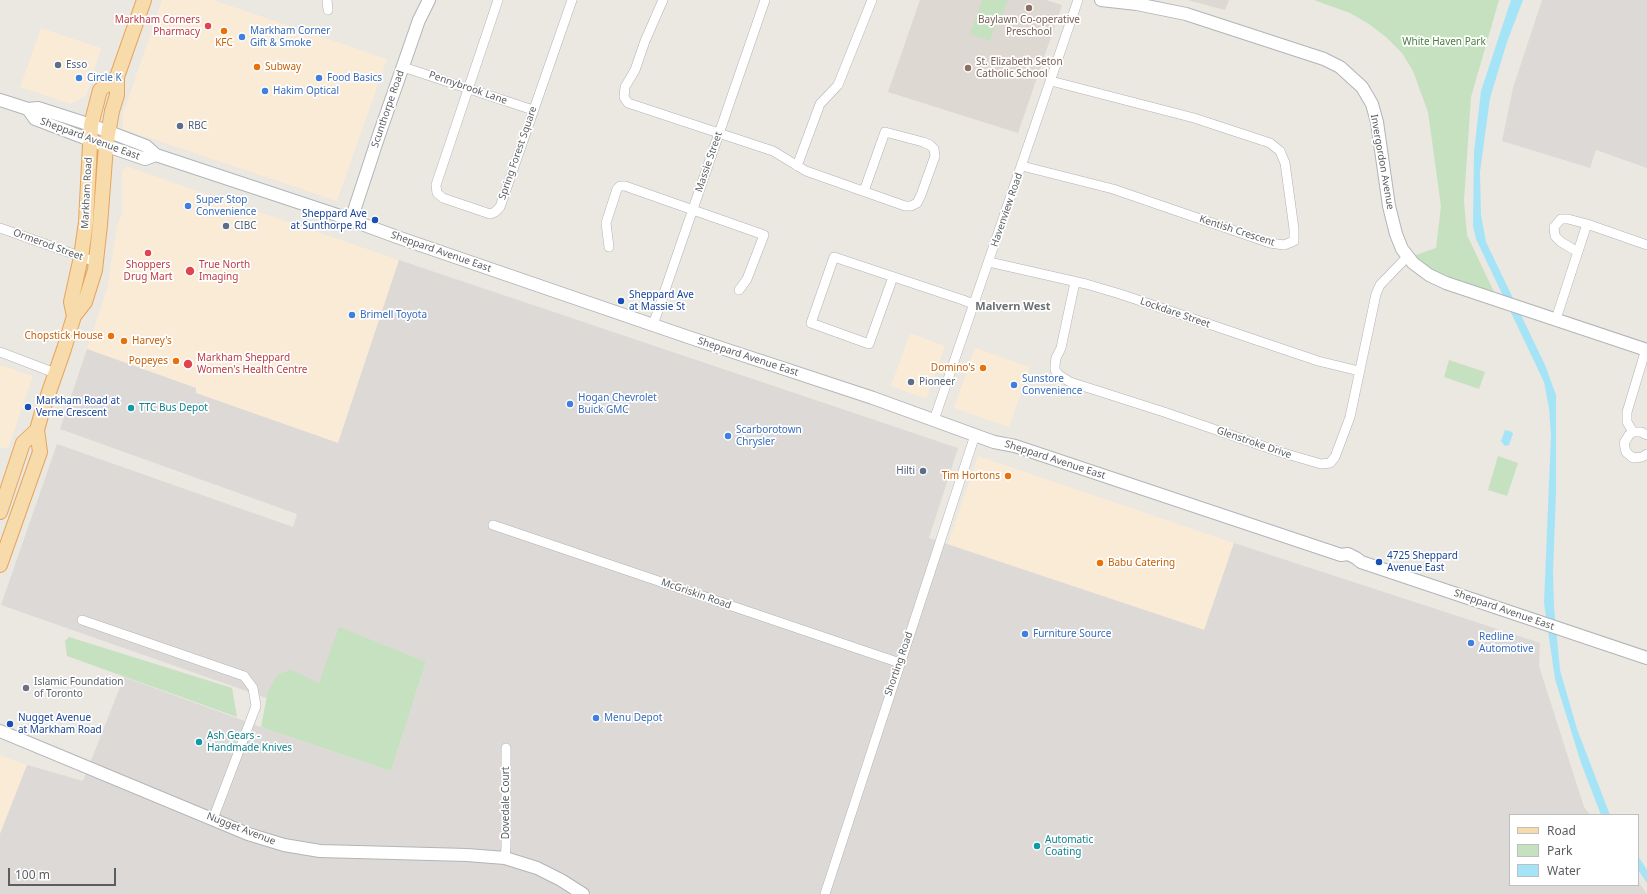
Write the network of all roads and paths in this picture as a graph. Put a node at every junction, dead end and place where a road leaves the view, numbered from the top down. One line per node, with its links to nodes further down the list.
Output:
1 (327, 0): 11 (street)
2 (429, 0): 12 (main road, Scunthorpe Road)
3 (498, 0): 15 (street, Spring Forest Square)
4 (572, 0): 18 (street, Spring Forest Square)
5 (663, 0): 21 (street)
6 (765, 0): 21 (street, Massie Street)
7 (872, 0): 25 (street)
8 (1078, 0): 14 (street, Havenview Road)
9 (1101, 0): 36 (main road, Invergordon Avenue)
10 (141, 1): 13 (main road, Markham Road)
11 (328, 10)
12 (403, 67): 15 (street, Pennybrook Lane); 29 (main road, Scunthorpe Road)
13 (117, 78): 19 (main road, Markham Road); 20 (main road, Markham Road)
14 (1051, 81): 26 (street, Havenview Road); 26 (street, Kentish Crescent)
15 (469, 88): 18 (street, Pennybrook Lane); 18 (street, Spring Forest Square)
16 (0, 100): 17 (main road, Sheppard Avenue East)
17 (28, 109): 19 (main road, Sheppard Avenue East); 22 (main road, Sheppard Avenue East)
18 (533, 110)
19 (91, 125): 20 (main road, Sheppard Avenue East); 22 (main road, Markham Road)
20 (108, 131): 23 (main road, Markham Road); 24 (main road, Sheppard Avenue East)
21 (719, 133): 25 (street); 28 (street, Massie Street)
22 (90, 140): 23 (main road, Sheppard Avenue East); 35 (main road, Markham Road)
23 (106, 146): 24 (main road, Sheppard Avenue East); 37 (main road, Markham Road)
24 (156, 155): 29 (main road, Sheppard Avenue East)
25 (797, 166): 27 (street)
26 (1022, 166): 38 (street, Havenview Road)
27 (864, 192): 27 (street)
28 (693, 210): 33 (street); 41 (street); 45 (street, Massie Street)
29 (351, 220): 45 (main road, Sheppard Avenue East)
30 (1587, 224): 32 (street); 34 (street); 34 (street)
31 (0, 228): 35 (street, Ormerod Street)
32 (1647, 245)
33 (609, 246)
34 (1578, 252): 44 (street)
35 (81, 257): 37 (street, Ormerod Street); 43 (main road, Markham Road)
36 (1407, 257): 44 (main road, Invergordon Avenue); 48 (street, Glenstroke Drive)
37 (96, 262): 43 (main road, Markham Road)
38 (989, 262): 40 (street, Lockdare Street); 42 (street, Havenview Road)
39 (893, 277): 39 (street); 42 (street)
40 (1075, 282): 48 (street, Lockdare Street); 48 (street, Glenstroke Drive)
41 (740, 290)
42 (973, 304): 50 (street, Havenview Road)
43 (74, 316): 49 (main road, Markham Road)
44 (1556, 319): 46 (main road, Invergordon Avenue)
45 (653, 325): 50 (main road, Sheppard Avenue East)
46 (1647, 350): 52 (street)
47 (0, 352): 49 (street)
48 (1359, 371)
49 (55, 373): 51 (main road, Markham Road)
50 (934, 420): 53 (main road, Sheppard Avenue East)
51 (37, 430): 56 (main road, Markham Road); 58 (main road, Markham Road)
52 (1632, 432): 54 (street); 55 (street)
53 (975, 435): 60 (main road, Sheppard Avenue East); 61 (street, Shorting Road)
54 (1647, 436)
55 (1647, 454)
56 (0, 512)
57 (493, 524): 61 (street, McGriskin Road)
58 (0, 566)
59 (82, 620): 64 (street)
60 (1647, 658)
61 (900, 663): 67 (street, Shorting Road)
62 (0, 732): 64 (main road, Nugget Avenue)
63 (506, 748): 65 (street, Dovedale Court)
64 (213, 819): 65 (main road, Nugget Avenue)
65 (505, 858): 66 (main road, Nugget Avenue)
66 (583, 894)
67 (825, 894)

